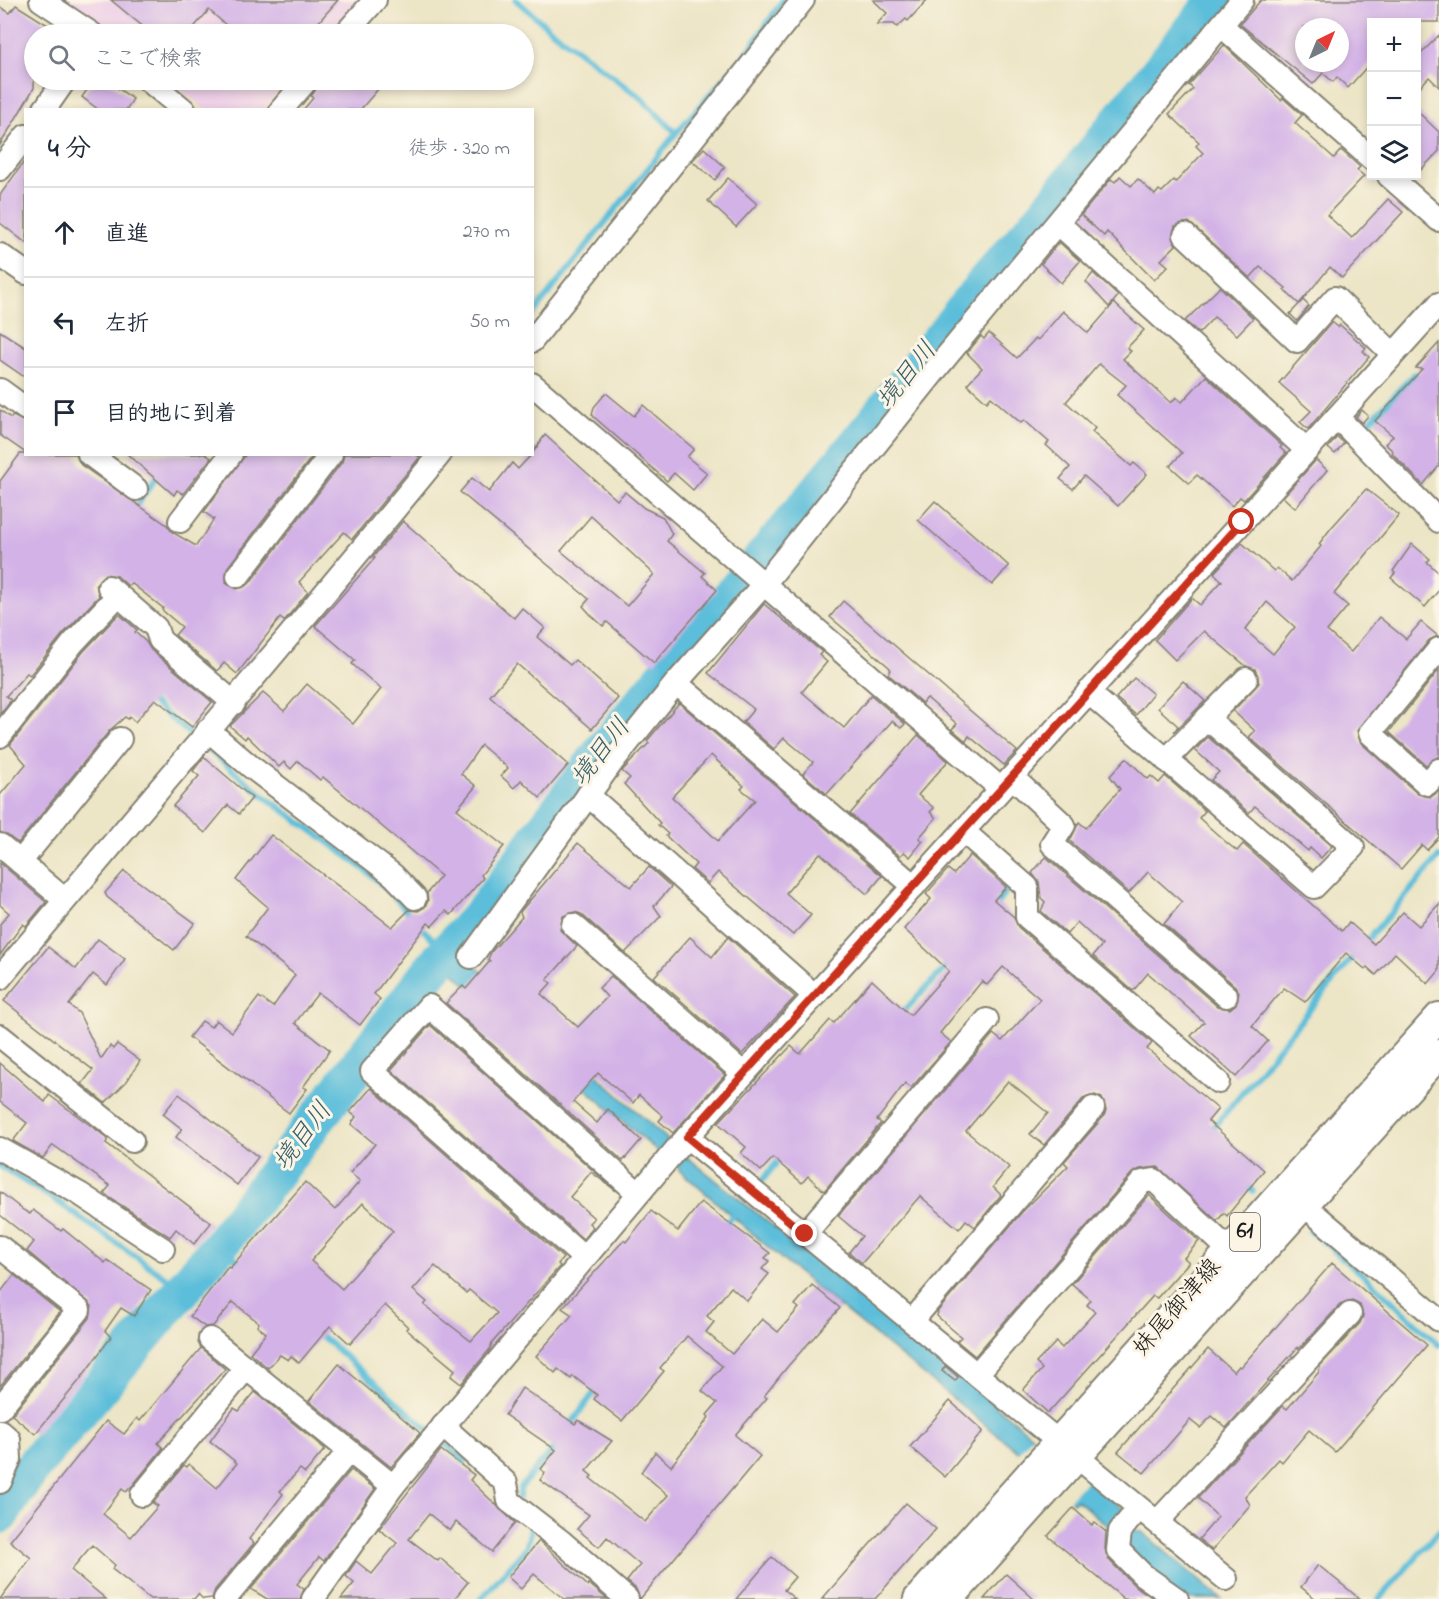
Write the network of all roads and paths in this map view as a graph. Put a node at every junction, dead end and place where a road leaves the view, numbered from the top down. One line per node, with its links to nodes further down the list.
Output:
1 (41, 0): 5 (street)
2 (375, 0): 6 (street)
3 (803, 0): 24 (street)
4 (1242, 0): 7 (street)
5 (77, 24)
6 (354, 24)
7 (1222, 26): 15 (street); 19 (street)
8 (58, 90): 11 (street)
9 (160, 90): 12 (street)
10 (298, 90): 13 (street)
11 (45, 108)
12 (182, 108)
13 (283, 108)
14 (24, 139): 16 (street)
15 (1367, 155)
16 (2, 162)
17 (1394, 180): 18 (street)
18 (1439, 220)
19 (1058, 223): 30 (street); 39 (street)
20 (1185, 235): 25 (street)
21 (0, 255): 22 (street)
22 (24, 272)
23 (1439, 304): 25 (street)
24 (534, 338)
25 (1393, 354): 29 (street)
26 (534, 386): 39 (street)
27 (0, 390): 28 (street)
28 (24, 408)
29 (1337, 417): 30 (street); 37 (street)
30 (1307, 450): 43 (street)
31 (92, 456): 35 (street)
32 (229, 456): 36 (street)
33 (329, 456): 38 (street)
34 (438, 456): 44 (street)
35 (136, 489)
36 (180, 521)
37 (1439, 521)
38 (238, 576)
39 (756, 577): 42 (street); 51 (street)
40 (1439, 649): 50 (street)
41 (1246, 680): 45 (street)
42 (676, 683): 52 (street); 56 (street)
43 (1088, 692): 49 (street); 51 (street)
44 (234, 703): 46 (street); 47 (street)
45 (1207, 718): 49 (street); 49 (street)
46 (0, 736)
47 (202, 737): 57 (street); 58 (street)
48 (120, 739): 55 (street)
49 (1166, 759)
50 (1439, 770)
51 (1007, 783): 53 (street); 63 (street)
52 (588, 795): 60 (street); 62 (street)
53 (963, 831): 56 (street); 69 (street)
54 (0, 845): 55 (street)
55 (20, 862): 58 (street)
56 (914, 886): 62 (street)
57 (415, 898)
58 (65, 900): 61 (street)
59 (573, 925): 68 (street)
60 (471, 957)
61 (0, 978)
62 (815, 996): 68 (street)
63 (1226, 996)
64 (1439, 1017): 80 (main road, 妹尾御津線 / 61)
65 (987, 1020): 76 (street)
66 (0, 1036): 71 (street)
67 (1439, 1054): 75 (main road, 妹尾御津線 / 61)
68 (744, 1074): 72 (street)
69 (1218, 1082)
70 (1093, 1108): 82 (street)
71 (132, 1140)
72 (678, 1147): 74 (street); 76 (street)
73 (0, 1149): 77 (street)
74 (638, 1193): 79 (street); 79 (street)
75 (1304, 1205): 80 (main road, 妹尾御津線 / 61); 83 (street)
76 (805, 1234): 82 (street)
77 (163, 1249)
78 (3, 1256): 87 (street)
79 (584, 1258): 89 (street)
80 (1239, 1258): 86 (street); 91 (main road, 妹尾御津線 / 61)
81 (1350, 1314): 96 (street)
82 (913, 1320): 86 (street)
83 (1439, 1320)
84 (210, 1339): 85 (street)
85 (246, 1368): 90 (street); 94 (street)
86 (977, 1374): 91 (street)
87 (0, 1408)
88 (0, 1431): 92 (street)
89 (438, 1433): 93 (street); 100 (street)
90 (349, 1451): 93 (street); 98 (street)
91 (1058, 1461): 95 (street); 101 (main road, 妹尾御津線 / 61); 102 (main road, 妹尾御津線 / 61)
92 (0, 1482)
93 (393, 1486): 99 (street)
94 (142, 1495)
95 (1139, 1508): 96 (street); 103 (street)
96 (1158, 1521): 97 (street)
97 (1226, 1579)
98 (225, 1599)
99 (314, 1599)
100 (627, 1599)
101 (918, 1599)
102 (949, 1599)
103 (1177, 1599)

